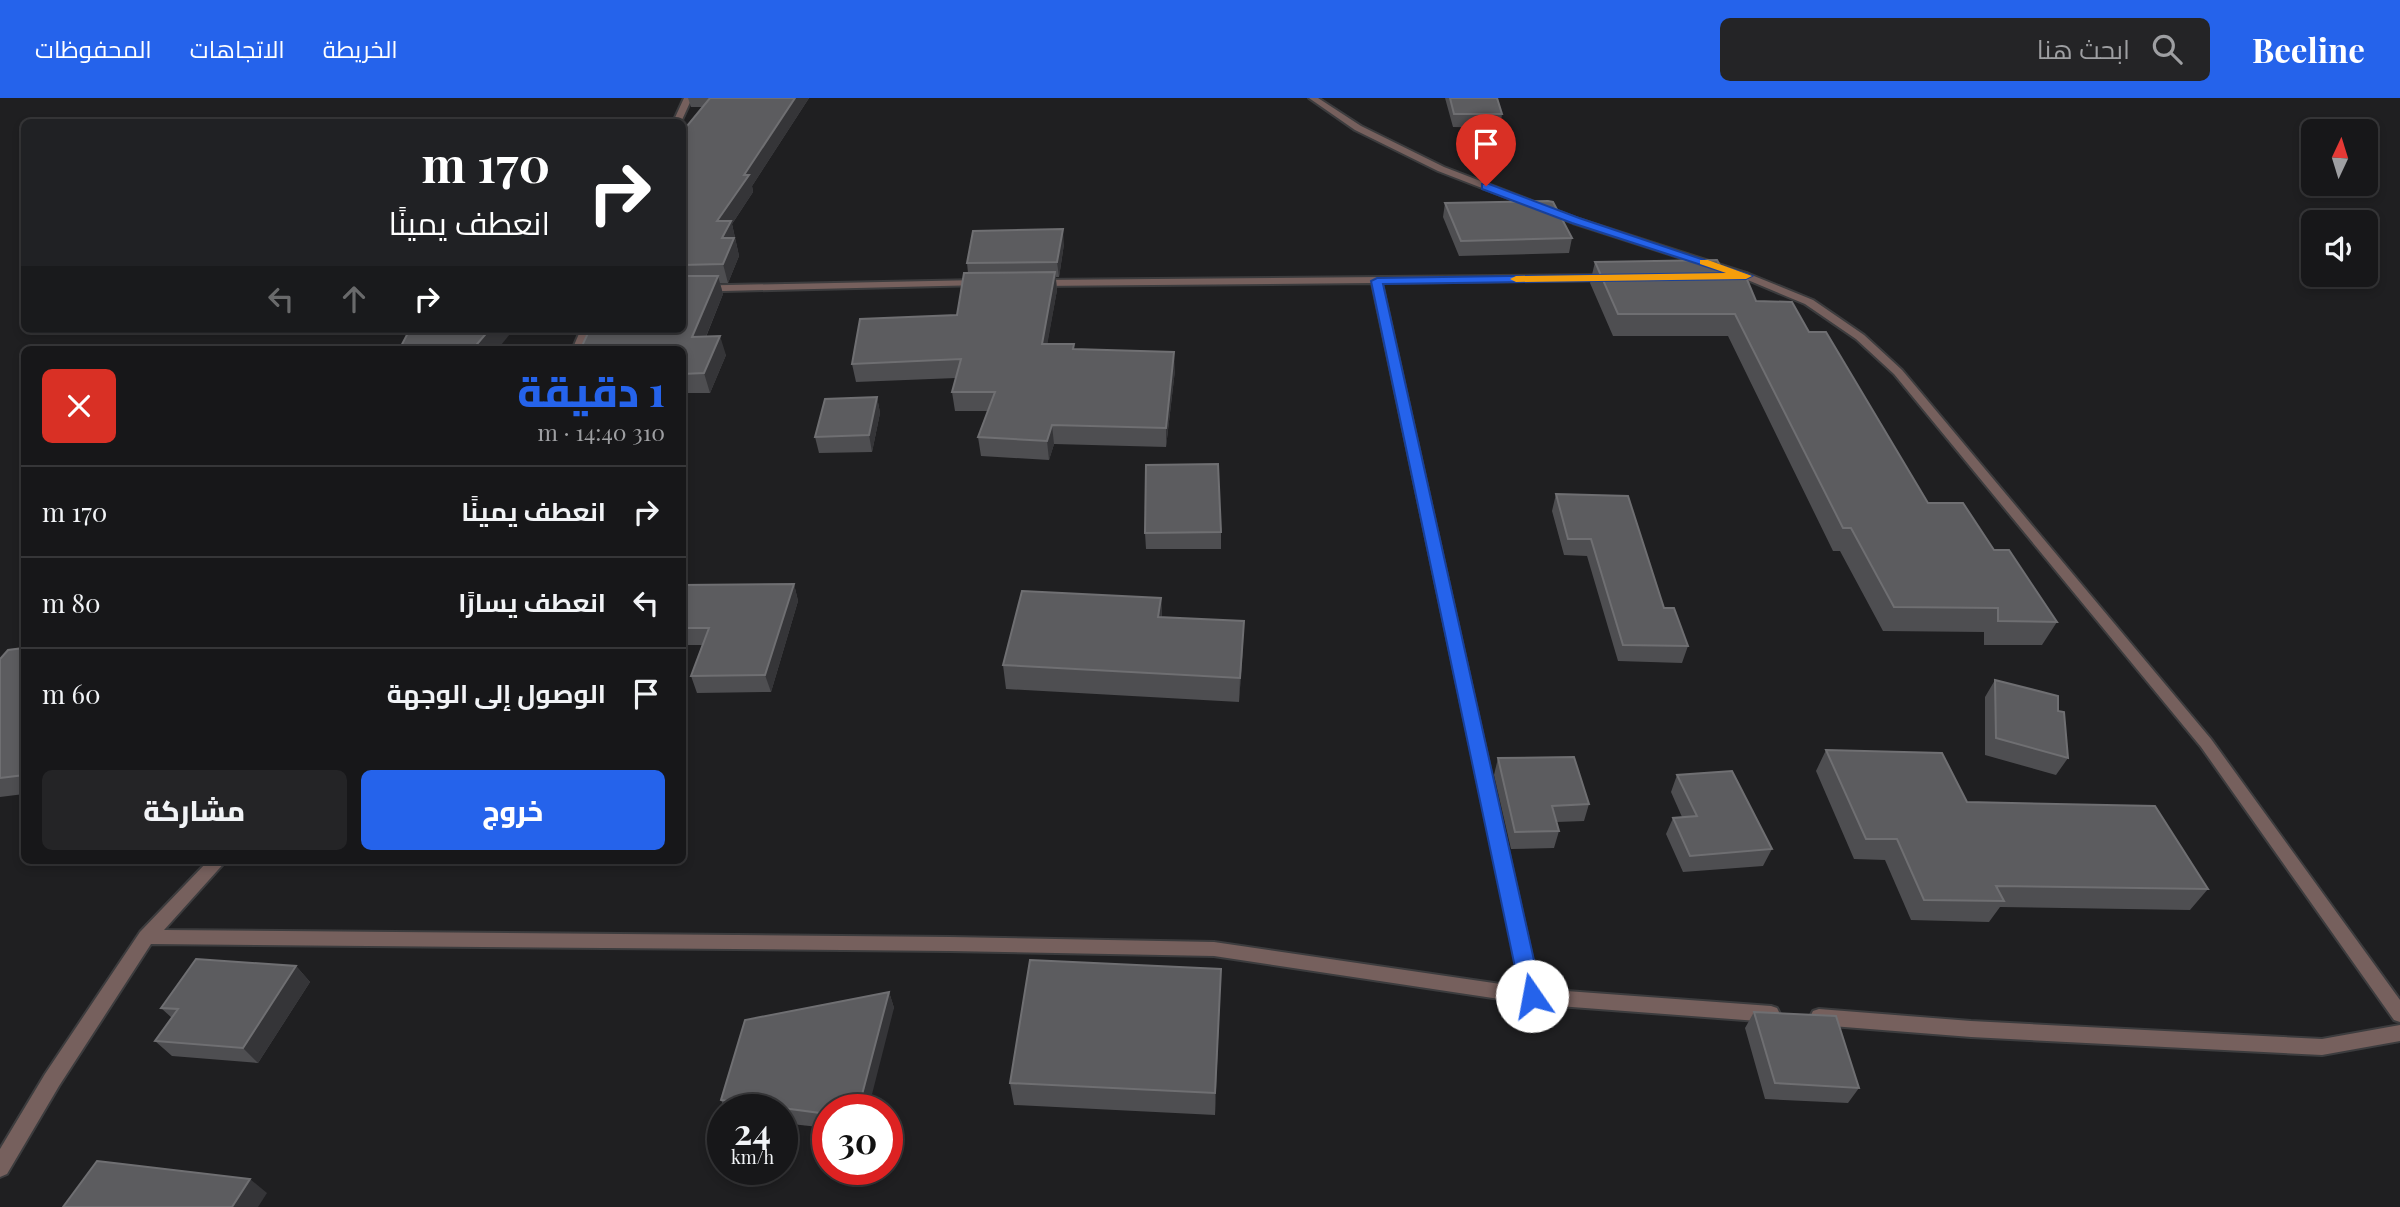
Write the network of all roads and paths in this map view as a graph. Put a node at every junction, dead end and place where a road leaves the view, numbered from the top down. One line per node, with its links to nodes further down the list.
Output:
1 (688, 98): 3 (street)
2 (1313, 98): 5 (street)
3 (678, 119)
4 (1695, 276): 5 (street)
5 (1746, 276): 14 (street)
6 (1617, 278): 7 (street)
7 (1377, 281): 9 (street); 13 (street)
8 (987, 283): 10 (street)
9 (1029, 283)
10 (686, 289)
11 (215, 864): 12 (street)
12 (146, 937): 13 (street); 16 (street)
13 (1532, 996): 15 (street)
14 (2400, 1014)
15 (2400, 1033)
16 (0, 1167)

